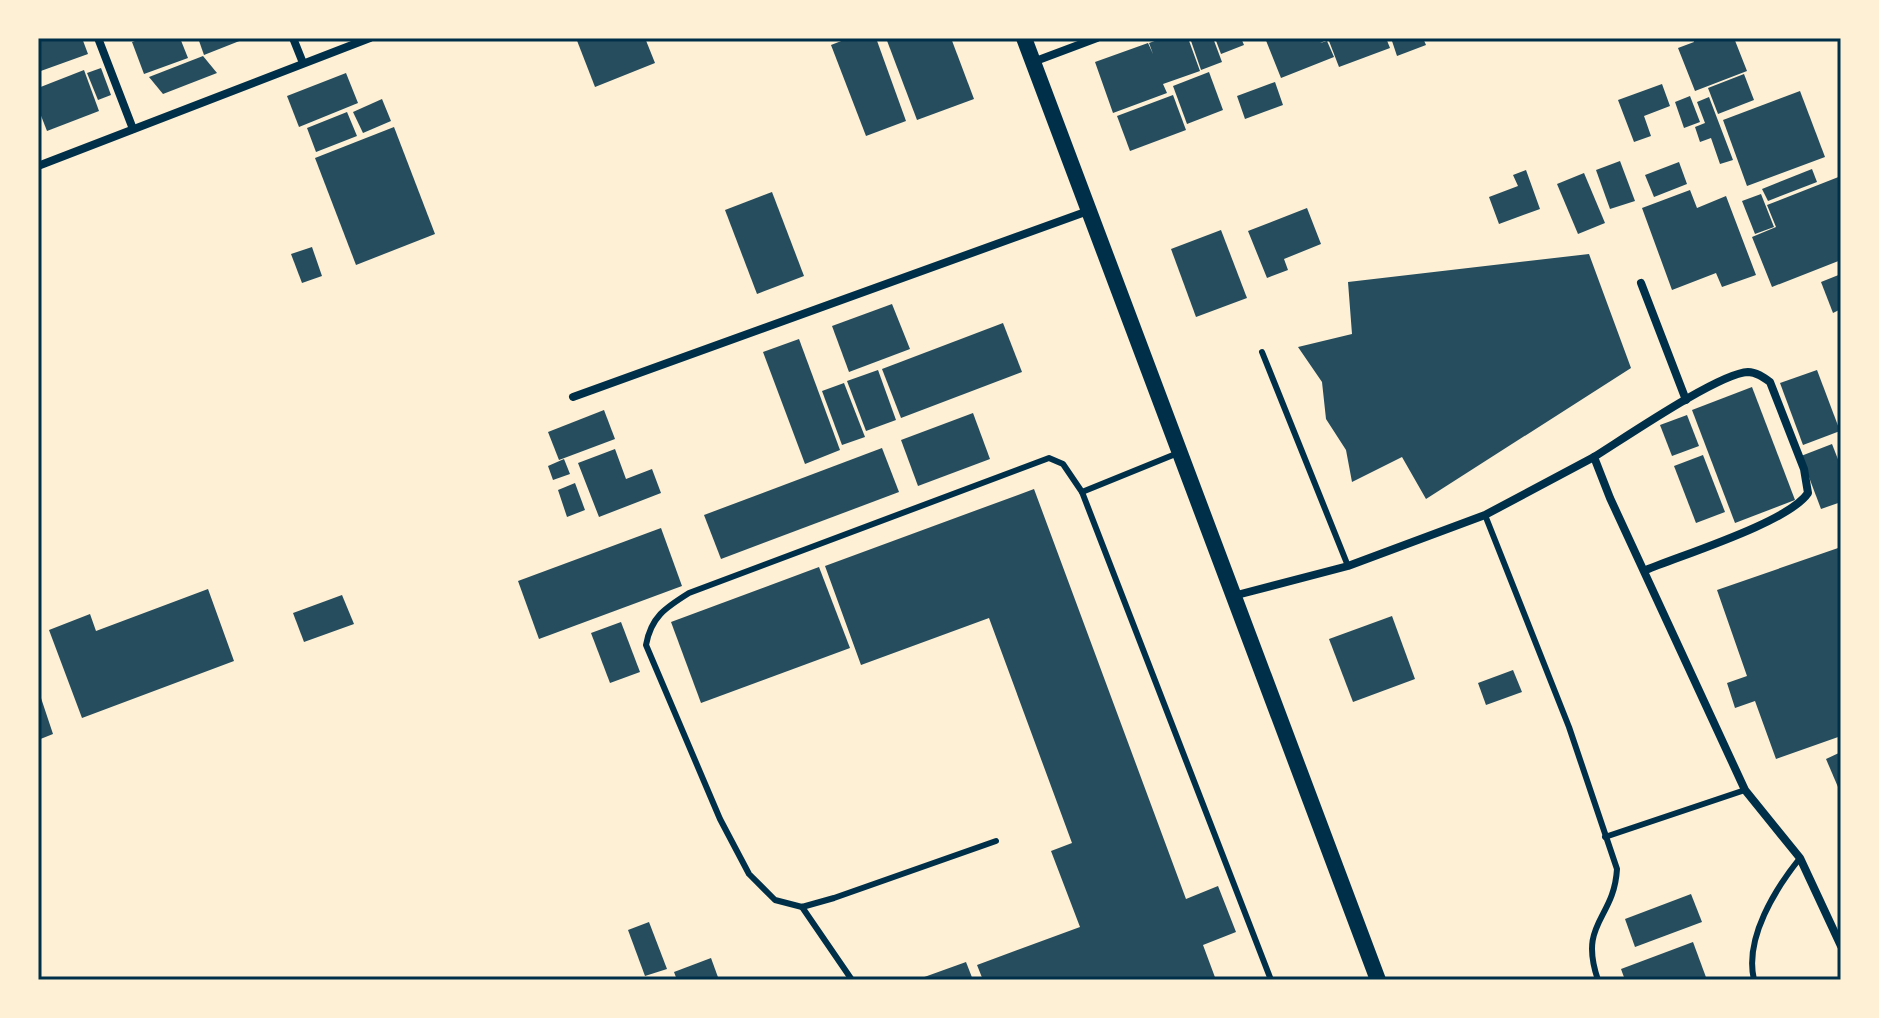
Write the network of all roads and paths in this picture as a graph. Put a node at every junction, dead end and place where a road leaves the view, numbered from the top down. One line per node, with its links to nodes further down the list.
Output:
1 (98, 38): 8 (street)
2 (293, 38): 7 (street)
3 (370, 38): 7 (street)
4 (1024, 38): 6 (main road)
5 (1097, 38): 6 (street)
6 (1033, 62): 10 (main road)
7 (303, 63): 8 (street)
8 (133, 129): 9 (street)
9 (38, 166)
10 (1088, 211): 13 (street); 15 (main road)
11 (1641, 283): 14 (street)
12 (1262, 352): 19 (lane)
13 (573, 397)
14 (1686, 400): 16 (street); 20 (street)
15 (1178, 453): 17 (lane); 21 (main road)
16 (1594, 457): 18 (street); 20 (street)
17 (1082, 492): 26 (lane); 29 (lane)
18 (1485, 515): 19 (street); 23 (lane)
19 (1348, 566): 21 (street)
20 (1646, 570): 22 (street)
21 (1232, 596): 30 (main road)
22 (1745, 790): 23 (lane); 25 (street)
23 (1605, 837): 31 (lane)
24 (996, 841): 26 (lane)
25 (1800, 858): 27 (street); 32 (lane)
26 (802, 907): 28 (lane)
27 (1841, 946)
28 (852, 980)
29 (1271, 980)
30 (1378, 980)
31 (1598, 980)
32 (1754, 980)

